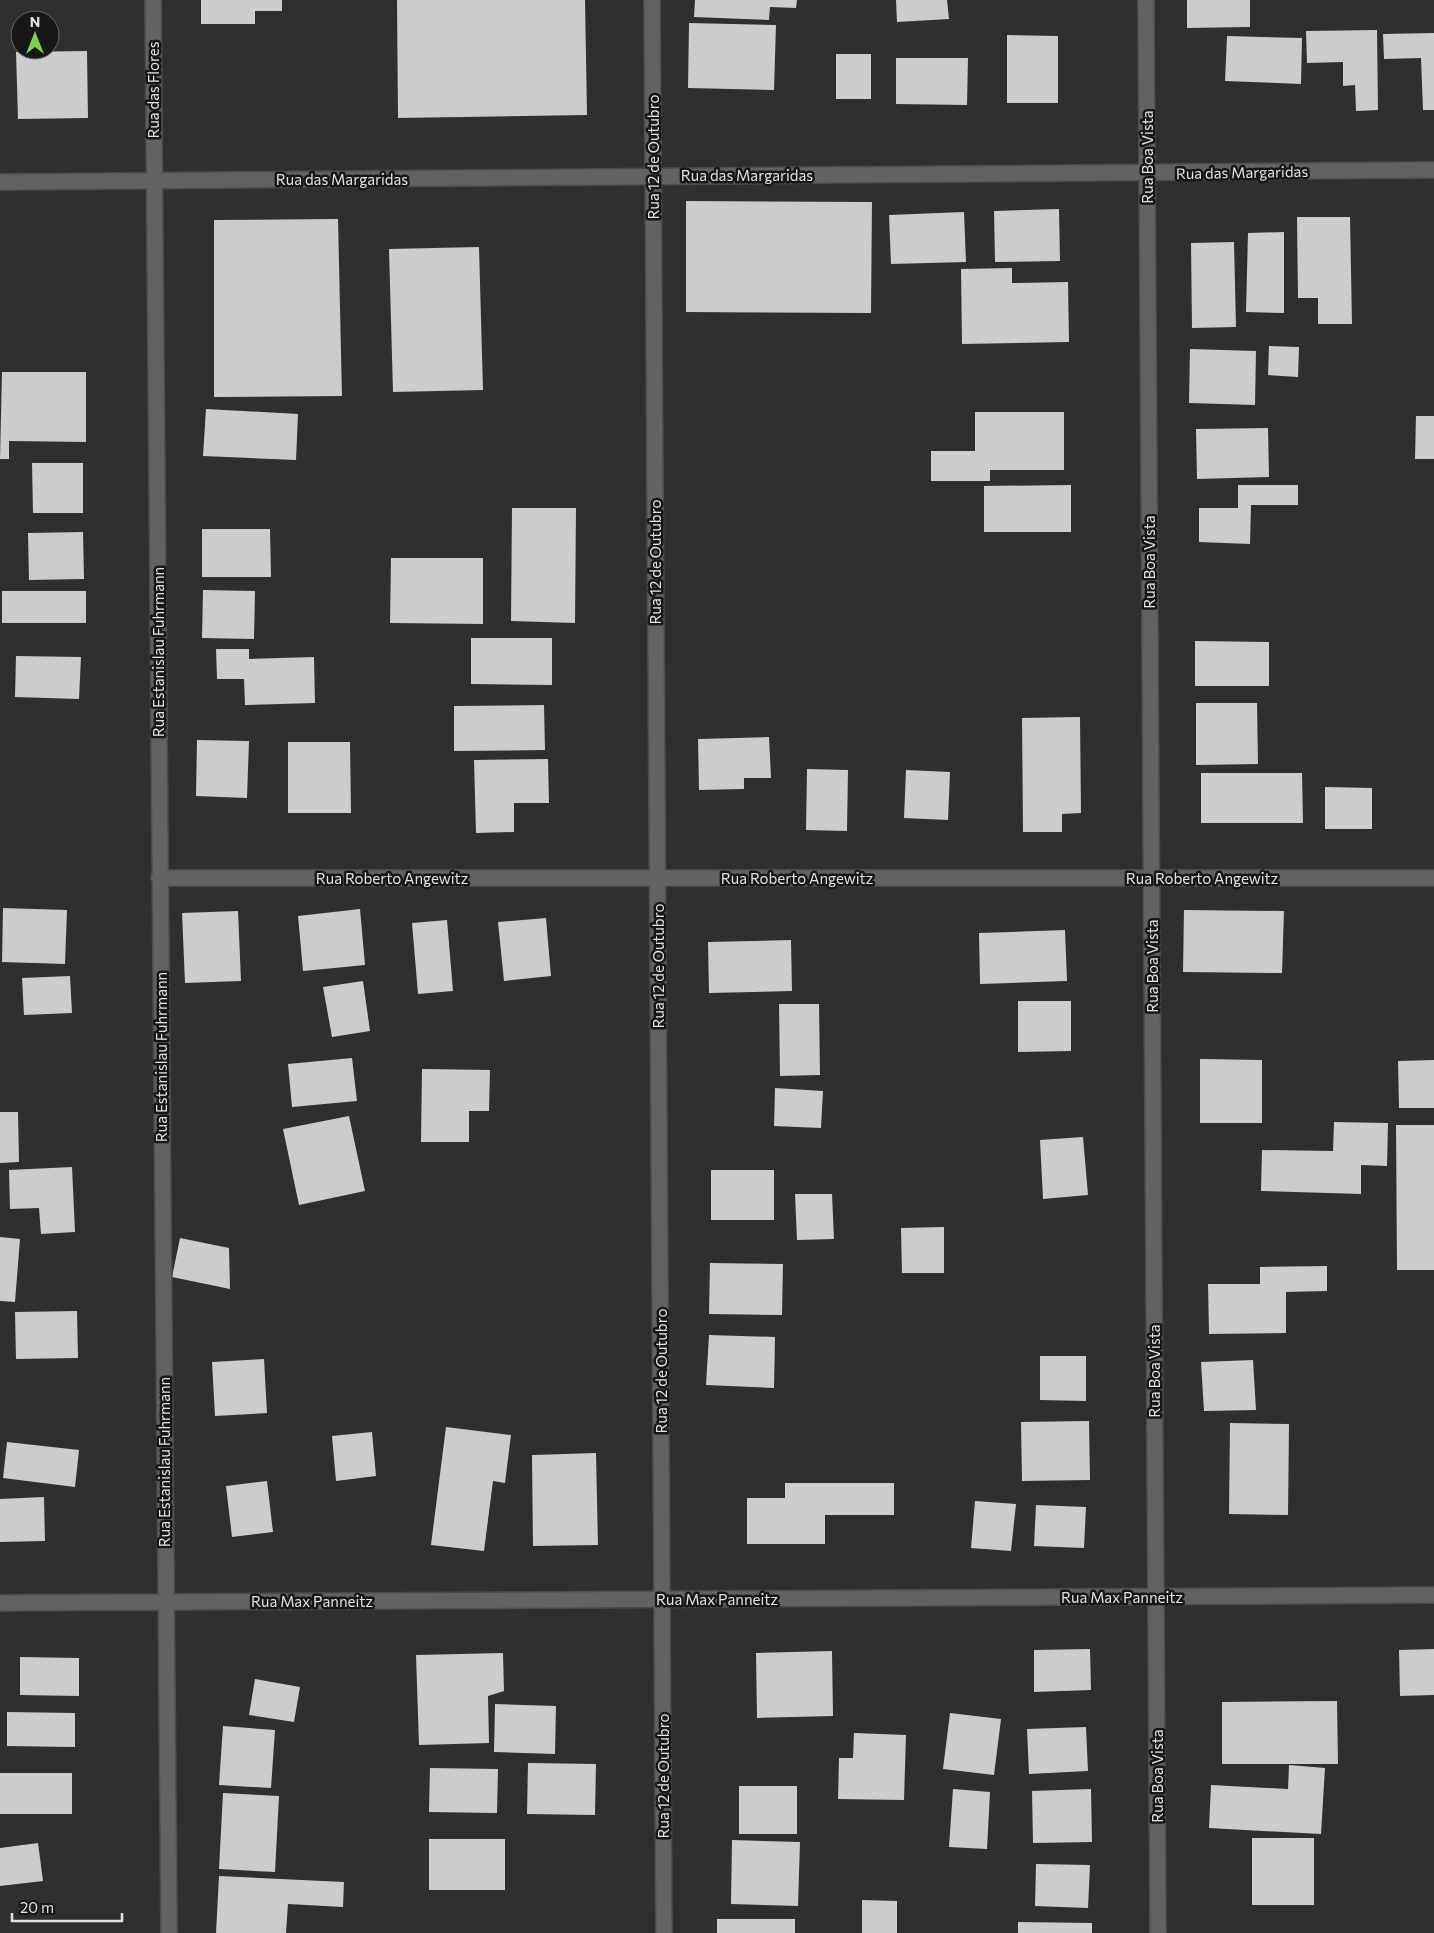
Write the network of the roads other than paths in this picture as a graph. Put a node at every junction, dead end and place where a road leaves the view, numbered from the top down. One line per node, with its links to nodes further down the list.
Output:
1 (153, 0): 7 (street, Rua das Flores)
2 (652, 0): 6 (street, Rua 12 de Outubro)
3 (1146, 0): 5 (street, Rua Boa Vista)
4 (1434, 170): 5 (street, Rua das Margaridas)
5 (1147, 172): 6 (street, Rua das Margaridas); 11 (street, Rua Boa Vista)
6 (653, 176): 7 (street, Rua das Margaridas); 10 (street, Rua 12 de Outubro)
7 (154, 180): 8 (street, Rua das Margaridas); 9 (street, Rua Estanislau Fuhrmann)
8 (0, 182)
9 (160, 878): 10 (street, Rua Roberto Angewitz); 16 (street, Rua Estanislau Fuhrmann)
10 (658, 878): 11 (street, Rua Roberto Angewitz); 15 (street, Rua 12 de Outubro)
11 (1152, 878): 12 (street, Rua Roberto Angewitz); 14 (street, Rua Boa Vista)
12 (1434, 878)
13 (1434, 1595): 14 (street, Rua Max Panneitz)
14 (1156, 1597): 15 (street, Rua Max Panneitz); 20 (street, Rua Boa Vista)
15 (662, 1599): 16 (street, Rua Max Panneitz); 19 (street, Rua 12 de Outubro)
16 (166, 1602): 17 (street, Rua Max Panneitz); 18 (street, Rua Estanislau Fuhrmann)
17 (0, 1603)
18 (168, 1933)
19 (664, 1933)
20 (1158, 1933)

